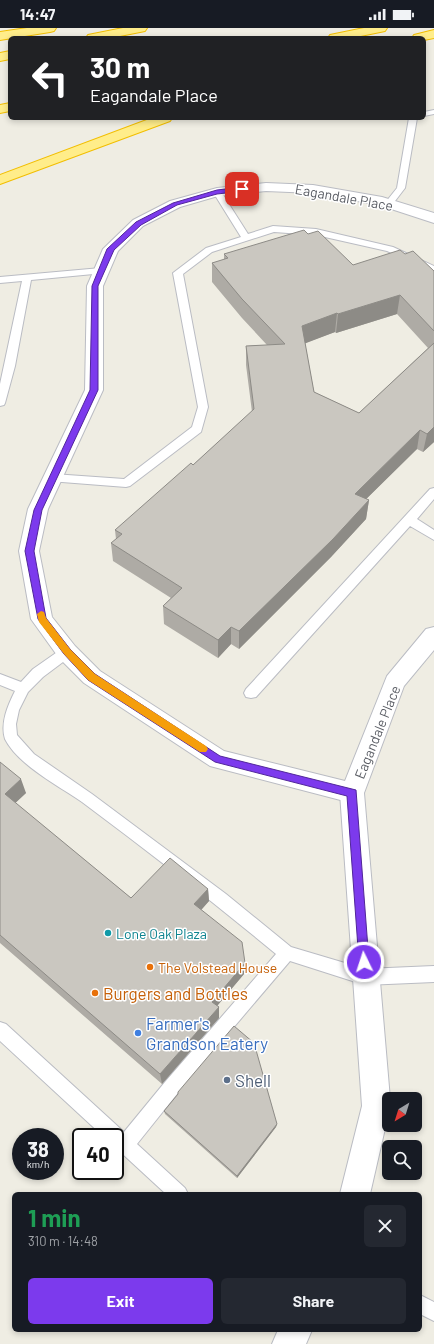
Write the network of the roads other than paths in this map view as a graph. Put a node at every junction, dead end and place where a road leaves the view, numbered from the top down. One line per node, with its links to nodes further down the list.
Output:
1 (50, 28): 4 (highway)
2 (141, 28): 5 (highway)
3 (381, 28): 6 (highway)
4 (0, 36)
5 (102, 36)
6 (343, 36)
7 (160, 120): 9 (highway)
8 (413, 120): 11 (lane)
9 (0, 180)
10 (217, 192): 11 (street, Eagandale Place); 13 (lane); 15 (street, Eagandale Place)
11 (389, 203): 12 (street, Eagandale Place)
12 (434, 218)
13 (246, 238): 14 (lane); 19 (lane)
14 (434, 268)
15 (101, 271): 16 (lane); 19 (street, Eagandale Place)
16 (27, 278): 17 (lane); 18 (lane)
17 (0, 280)
18 (0, 403)
19 (53, 478): 24 (street, Eagandale Place)
20 (434, 492): 21 (lane)
21 (410, 520): 22 (lane); 27 (lane)
22 (434, 536)
23 (434, 635): 28 (street, Eagandale Place)
24 (67, 652): 26 (lane); 28 (street, Eagandale Place)
25 (0, 679): 26 (lane)
26 (23, 688): 29 (lane)
27 (252, 693)
28 (352, 793): 31 (street, Eagandale Place)
29 (287, 953): 31 (lane); 33 (lane)
30 (434, 974): 31 (lane)
31 (365, 977): 35 (street, Eagandale Place)
32 (0, 1030): 33 (lane)
33 (125, 1144): 34 (lane)
34 (176, 1192)
35 (354, 1192)
36 (422, 1305): 37 (lane)
37 (434, 1312)
38 (295, 1332): 39 (street)
39 (288, 1344)

